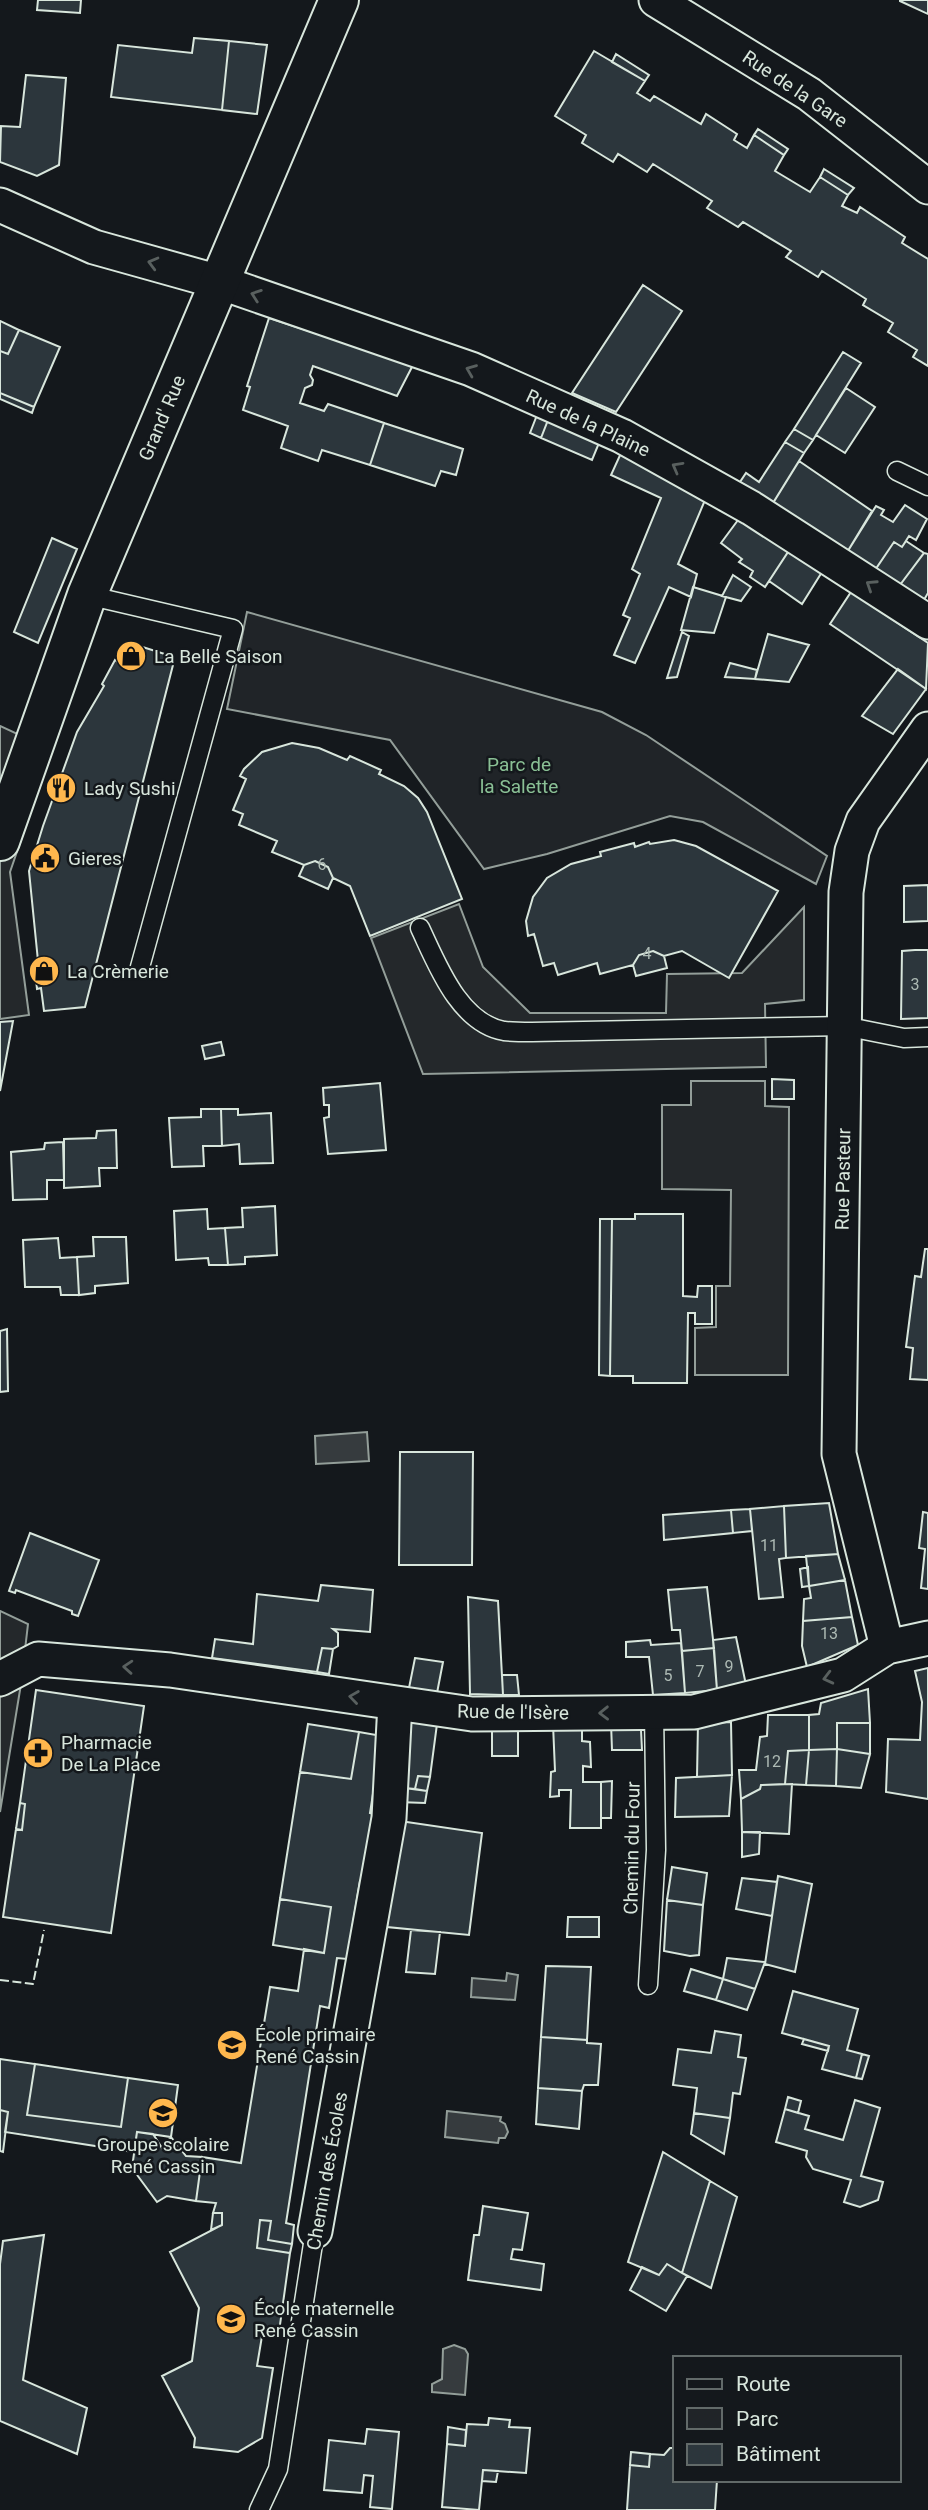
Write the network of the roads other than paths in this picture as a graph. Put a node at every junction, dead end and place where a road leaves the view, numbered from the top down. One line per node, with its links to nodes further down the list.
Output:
1 (339, 0): 5 (main road, Grand' Rue)
2 (656, 0): 3 (street, Rue de la Gare)
3 (928, 187)
4 (0, 205): 5 (street, Rue de la Plaine, one-way to 4)
5 (219, 282): 8 (main road, Grand' Rue); 9 (street, Rue de la Plaine, one-way to 5)
6 (897, 471): 7 (lane)
7 (928, 486)
8 (88, 595): 11 (main road, Grand' Rue); 13 (lane)
9 (928, 622)
10 (928, 729): 14 (street, Rue Pasteur)
11 (0, 841)
12 (420, 928): 14 (lane)
13 (140, 967)
14 (844, 1026): 15 (lane); 17 (street, Rue Pasteur)
15 (928, 1037)
16 (928, 1638): 17 (street, Rue de l'Isère)
17 (887, 1647): 20 (street, Rue de l'Isère, one-way to 20)
18 (2, 1672): 19 (street, Rue de l'Isère, one-way to 18)
19 (395, 1703): 20 (street, Rue de l'Isère, one-way to 19); 22 (street, Chemin des Écoles)
20 (654, 1712): 21 (lane, Chemin du Four)
21 (648, 1985)
22 (315, 2231): 23 (lane, Chemin des Écoles)
23 (259, 2510)

